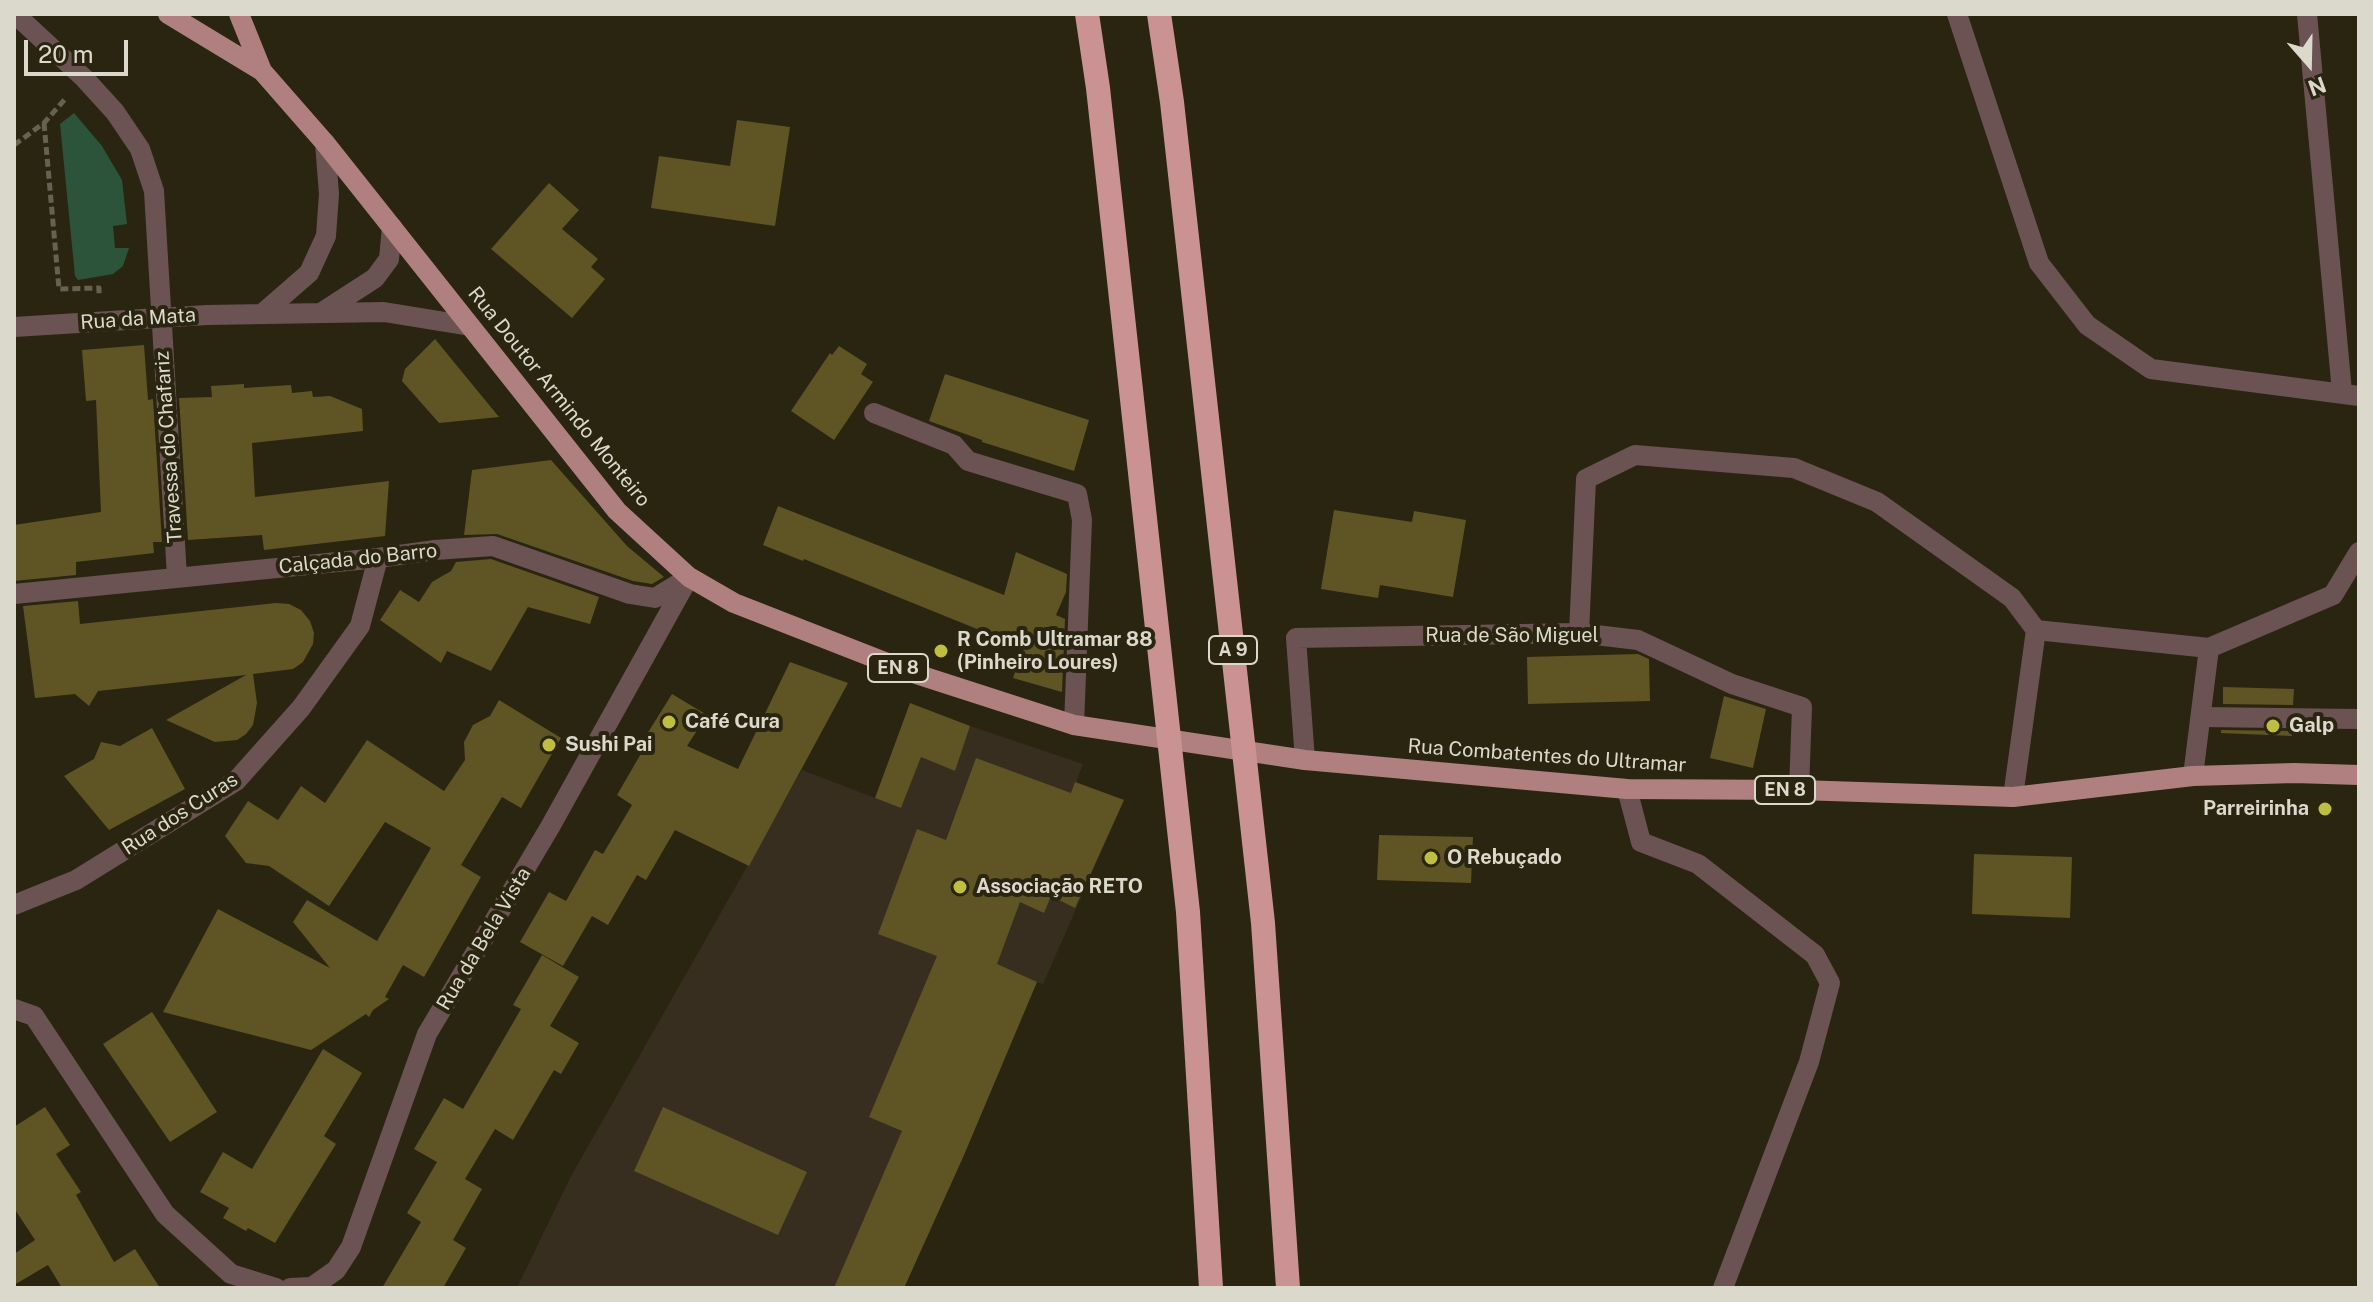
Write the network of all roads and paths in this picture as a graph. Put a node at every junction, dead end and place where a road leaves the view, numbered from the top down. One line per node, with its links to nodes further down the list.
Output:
1 (15, 14): 9 (street, Travessa do Chafariz)
2 (168, 14): 8 (main road, Rua Doutor Armindo Monteiro / EN 8)
3 (239, 14): 8 (main road, Rua Doutor Armindo Monteiro / EN 8)
4 (1087, 14): 46 (highway, bridge)
5 (1159, 14): 47 (highway, A 9, bridge)
6 (1957, 14): 20 (street)
7 (2307, 14): 20 (street)
8 (262, 71): 11 (main road, Rua Doutor Armindo Monteiro / EN 8)
9 (84, 78): 10 (path); 16 (street, Travessa do Chafariz)
10 (44, 123): 12 (path); 17 (path)
11 (325, 143): 13 (main road, Rua Doutor Armindo Monteiro / EN 8); 14 (street)
12 (14, 145)
13 (392, 227): 15 (street); 18 (main road, Rua Doutor Armindo Monteiro / EN 8)
14 (263, 313): 15 (street, Rua da Mata); 16 (street, Rua da Mata)
15 (321, 313): 18 (street, Rua da Mata)
16 (161, 317): 17 (street, Rua da Mata); 24 (street, Travessa do Chafariz)
17 (101, 322): 19 (street, Rua da Mata)
18 (470, 326): 25 (main road, Rua Doutor Armindo Monteiro / EN 8)
19 (14, 327)
20 (2350, 394)
21 (874, 413): 34 (street)
22 (2359, 552): 28 (street)
23 (378, 558): 24 (street, Calçada do Barro); 25 (street, Calçada do Barro); 42 (street, Rua dos Curas)
24 (177, 577): 27 (street, Calçada do Barro)
25 (689, 577): 34 (main road, Rua Doutor Armindo Monteiro / EN 8); 45 (street, Rua da Bela Vista)
26 (2359, 584): 28 (street)
27 (14, 594)
28 (2333, 595): 31 (street)
29 (2036, 630): 30 (street); 31 (street); 41 (street)
30 (1579, 633): 36 (street, Rua de São Miguel); 40 (street, Rua de São Miguel)
31 (2209, 648): 32 (street)
32 (2201, 717): 33 (street); 38 (street)
33 (2359, 719)
34 (1074, 725): 35 (main road, Rua Doutor Armindo Monteiro / EN 8)
35 (1213, 745): 36 (main road, Rua Combatentes do Ultramar / EN 8)
36 (1305, 760): 39 (main road, Rua Combatentes do Ultramar / EN 8)
37 (2359, 775): 38 (main road, Rua Combatentes do Ultramar / EN 8)
38 (2193, 776): 41 (main road, Rua Combatentes do Ultramar / EN 8)
39 (1627, 789): 40 (main road, Rua Combatentes do Ultramar / EN 8); 48 (street)
40 (1799, 790): 41 (main road, Rua Combatentes do Ultramar / EN 8)
41 (2013, 797)
42 (14, 905)
43 (14, 1009): 44 (street)
44 (276, 1288)
45 (290, 1288)
46 (1211, 1288)
47 (1288, 1288)
48 (1723, 1288)

